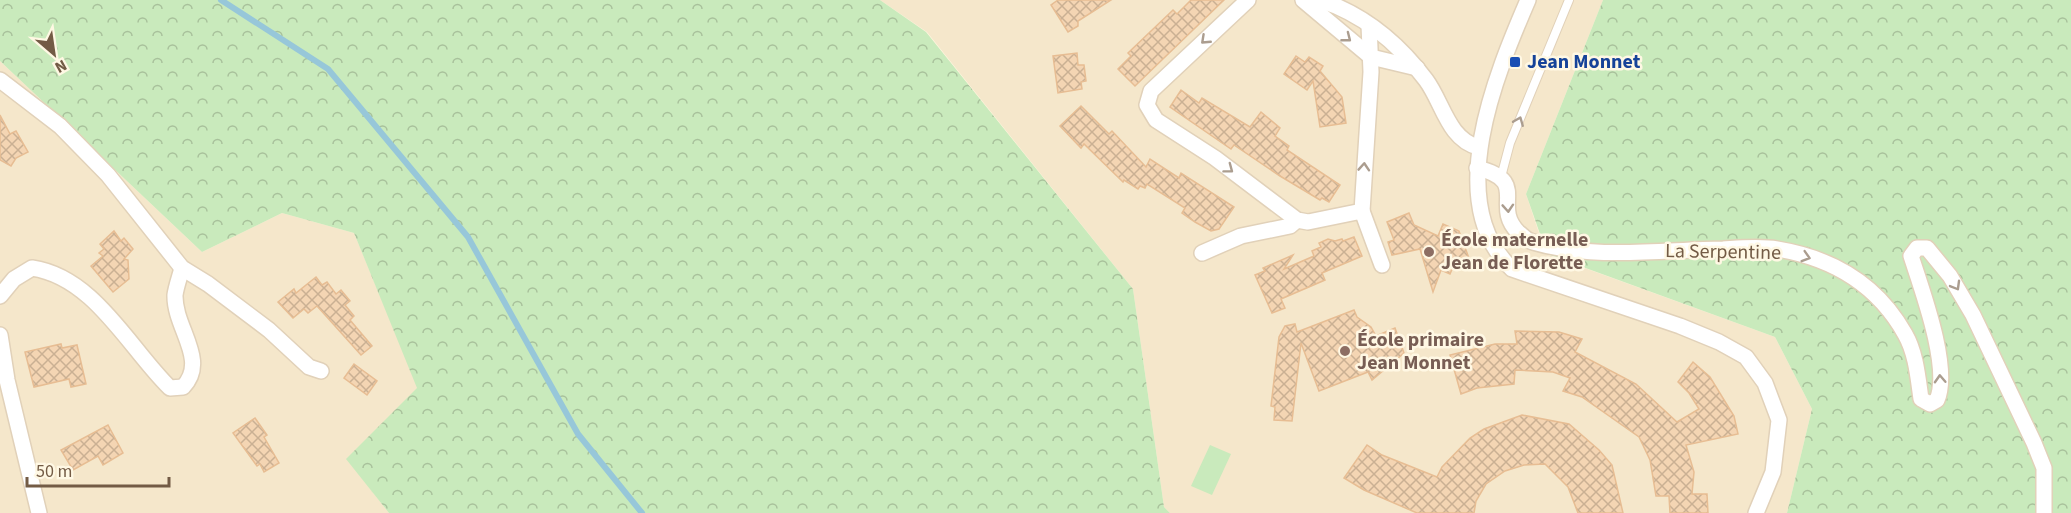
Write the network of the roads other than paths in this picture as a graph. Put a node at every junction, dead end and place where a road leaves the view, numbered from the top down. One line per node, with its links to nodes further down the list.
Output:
1 (1248, 0): 14 (street, one-way to 14)
2 (1302, 0): 7 (street, one-way to 7)
3 (1320, 0): 6 (street)
4 (1528, 0): 10 (street)
5 (1569, 0): 12 (lane, one-way to 5)
6 (1369, 25): 7 (street); 8 (street)
7 (1371, 57): 8 (street); 13 (street, one-way to 7)
8 (1417, 68): 10 (street)
9 (0, 80): 17 (street)
10 (1478, 147): 11 (street)
11 (1477, 168): 12 (street); 22 (street)
12 (1501, 177): 23 (street, La Serpentine, one-way to 23)
13 (1362, 211): 14 (street); 16 (street)
14 (1297, 220): 15 (street)
15 (1202, 253)
16 (1382, 265)
17 (182, 268): 18 (street); 20 (street)
18 (0, 296)
19 (0, 335): 21 (street)
20 (321, 372)
21 (39, 513)
22 (1756, 513)
23 (2043, 513)

